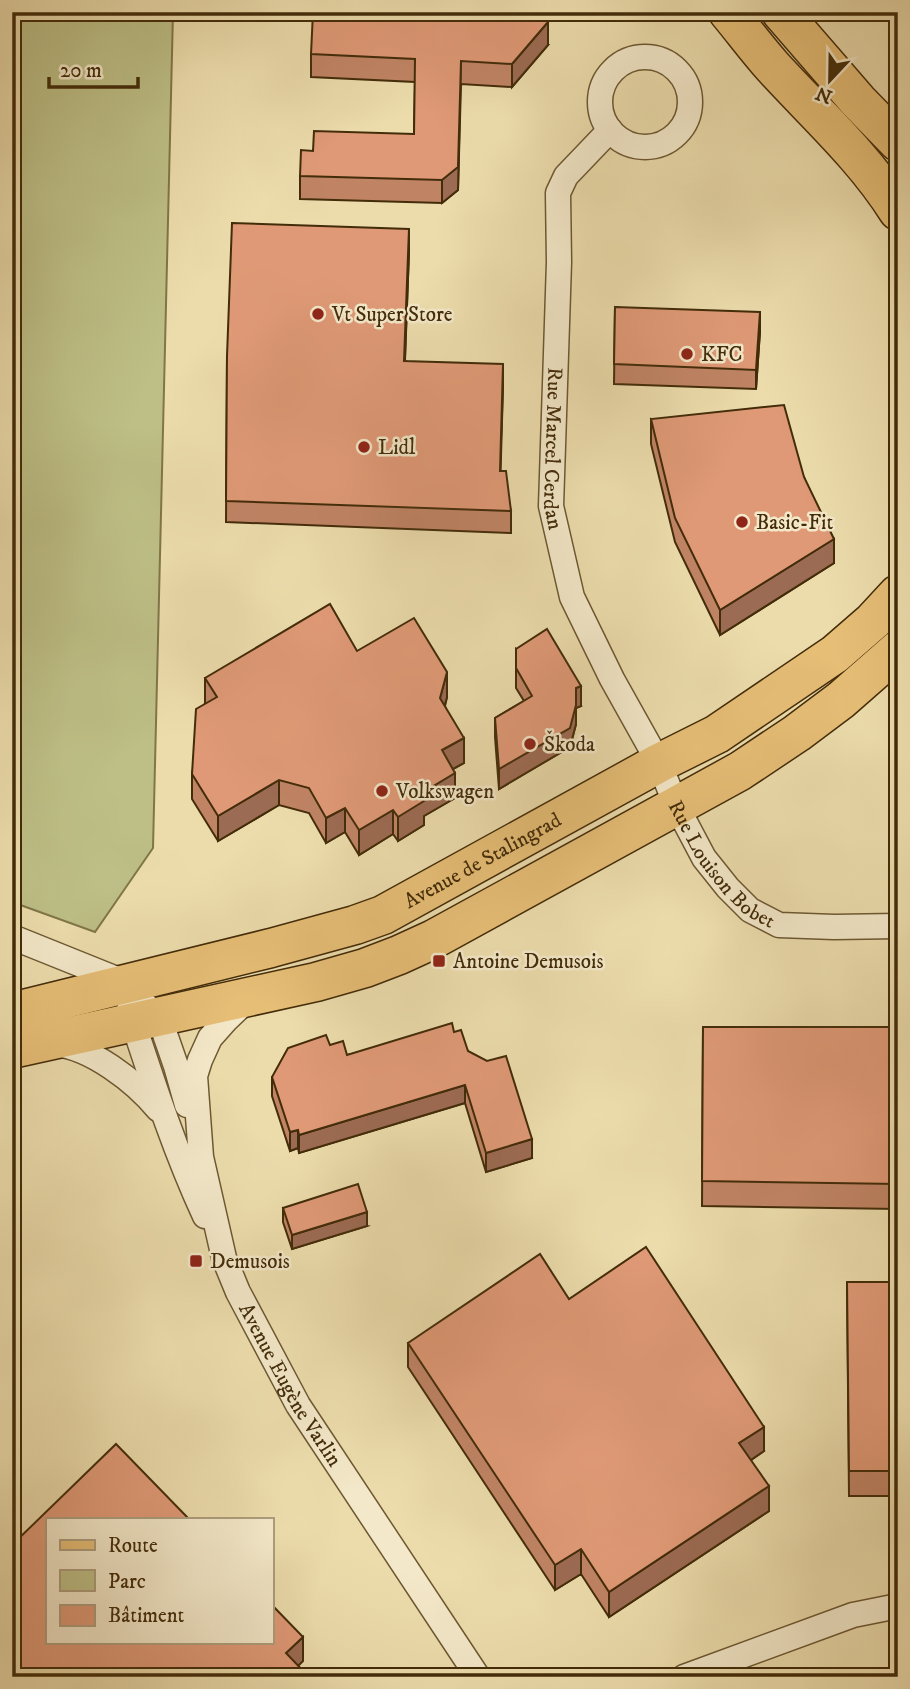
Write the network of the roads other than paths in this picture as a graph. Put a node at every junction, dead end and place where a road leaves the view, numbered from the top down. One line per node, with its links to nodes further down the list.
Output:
1 (728, 12): 5 (main road)
2 (781, 12): 4 (main road)
3 (610, 130): 8 (street, Rue Marcel Cerdan)
4 (898, 142)
5 (898, 211)
6 (898, 594): 8 (main road, Avenue de Stalingrad)
7 (898, 650): 9 (main road)
8 (659, 763): 9 (street, Rue Louison Bobet); 12 (main road, Avenue de Stalingrad)
9 (676, 805): 10 (street, Rue Louison Bobet); 13 (main road)
10 (898, 926)
11 (12, 937): 12 (street)
12 (121, 985): 14 (main road, Avenue de Stalingrad); 15 (street)
13 (254, 996): 15 (main road); 18 (street, Avenue Eugène Varlin)
14 (12, 1012)
15 (146, 1020): 16 (main road); 17 (street); 18 (street)
16 (27, 1046): 17 (street)
17 (165, 1118): 19 (street)
18 (201, 1157): 19 (street, Avenue Eugène Varlin)
19 (224, 1258): 21 (street, Avenue Eugène Varlin)
20 (898, 1606): 22 (street)
21 (478, 1677)
22 (684, 1677)

